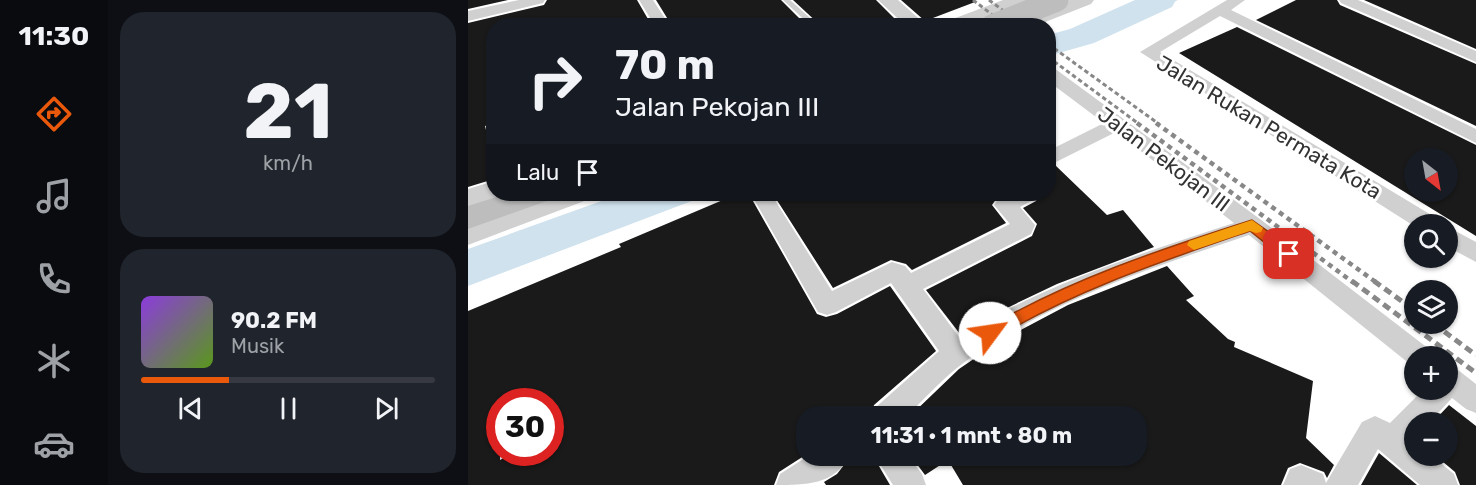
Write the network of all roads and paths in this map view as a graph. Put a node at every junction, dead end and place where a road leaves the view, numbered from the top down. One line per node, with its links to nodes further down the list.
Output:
1 (538, 0): 12 (street)
2 (646, 0): 13 (street)
3 (786, 0): 14 (lane)
4 (887, 0): 15 (street)
5 (1019, 0): 16 (street)
6 (1029, 0): 10 (street)
7 (1085, 0): 10 (street)
8 (1238, 0): 11 (street, Jalan Rukan Permata Kota)
9 (1346, 0): 19 (street)
10 (1057, 6): 17 (main road, bridge); 18 (street)
11 (1219, 10): 22 (street); 30 (street, Jalan Rukan Permata Kota)
12 (468, 16)
13 (658, 18)
14 (807, 18)
15 (908, 18)
16 (983, 18)
17 (1000, 18)
18 (1034, 18)
19 (1476, 57)
20 (1056, 78): 21 (street, Jalan Pekojan III)
21 (1117, 124): 23 (street); 32 (street, Jalan Pekojan III)
22 (1476, 137)
23 (1056, 155)
24 (486, 193): 25 (street)
25 (468, 199)
26 (517, 201): 31 (main road)
27 (559, 201): 33 (street)
28 (765, 201): 36 (street)
29 (1013, 201): 36 (street)
30 (1412, 214)
31 (468, 218)
32 (1252, 225): 37 (street, Jalan Pekojan III); 38 (street)
33 (468, 235)
34 (1458, 242): 35 (street)
35 (1476, 253)
36 (907, 286): 38 (street)
37 (1406, 346)
38 (956, 354): 42 (street)
39 (1458, 390): 41 (street)
40 (1432, 400): 43 (street)
41 (1476, 400)
42 (898, 406)
43 (1392, 441): 50 (street); 51 (street)
44 (820, 466): 46 (street)
45 (898, 466): 47 (street)
46 (792, 485)
47 (911, 485)
48 (1298, 485): 49 (street)
49 (1312, 485)
50 (1341, 485)
51 (1443, 485)

